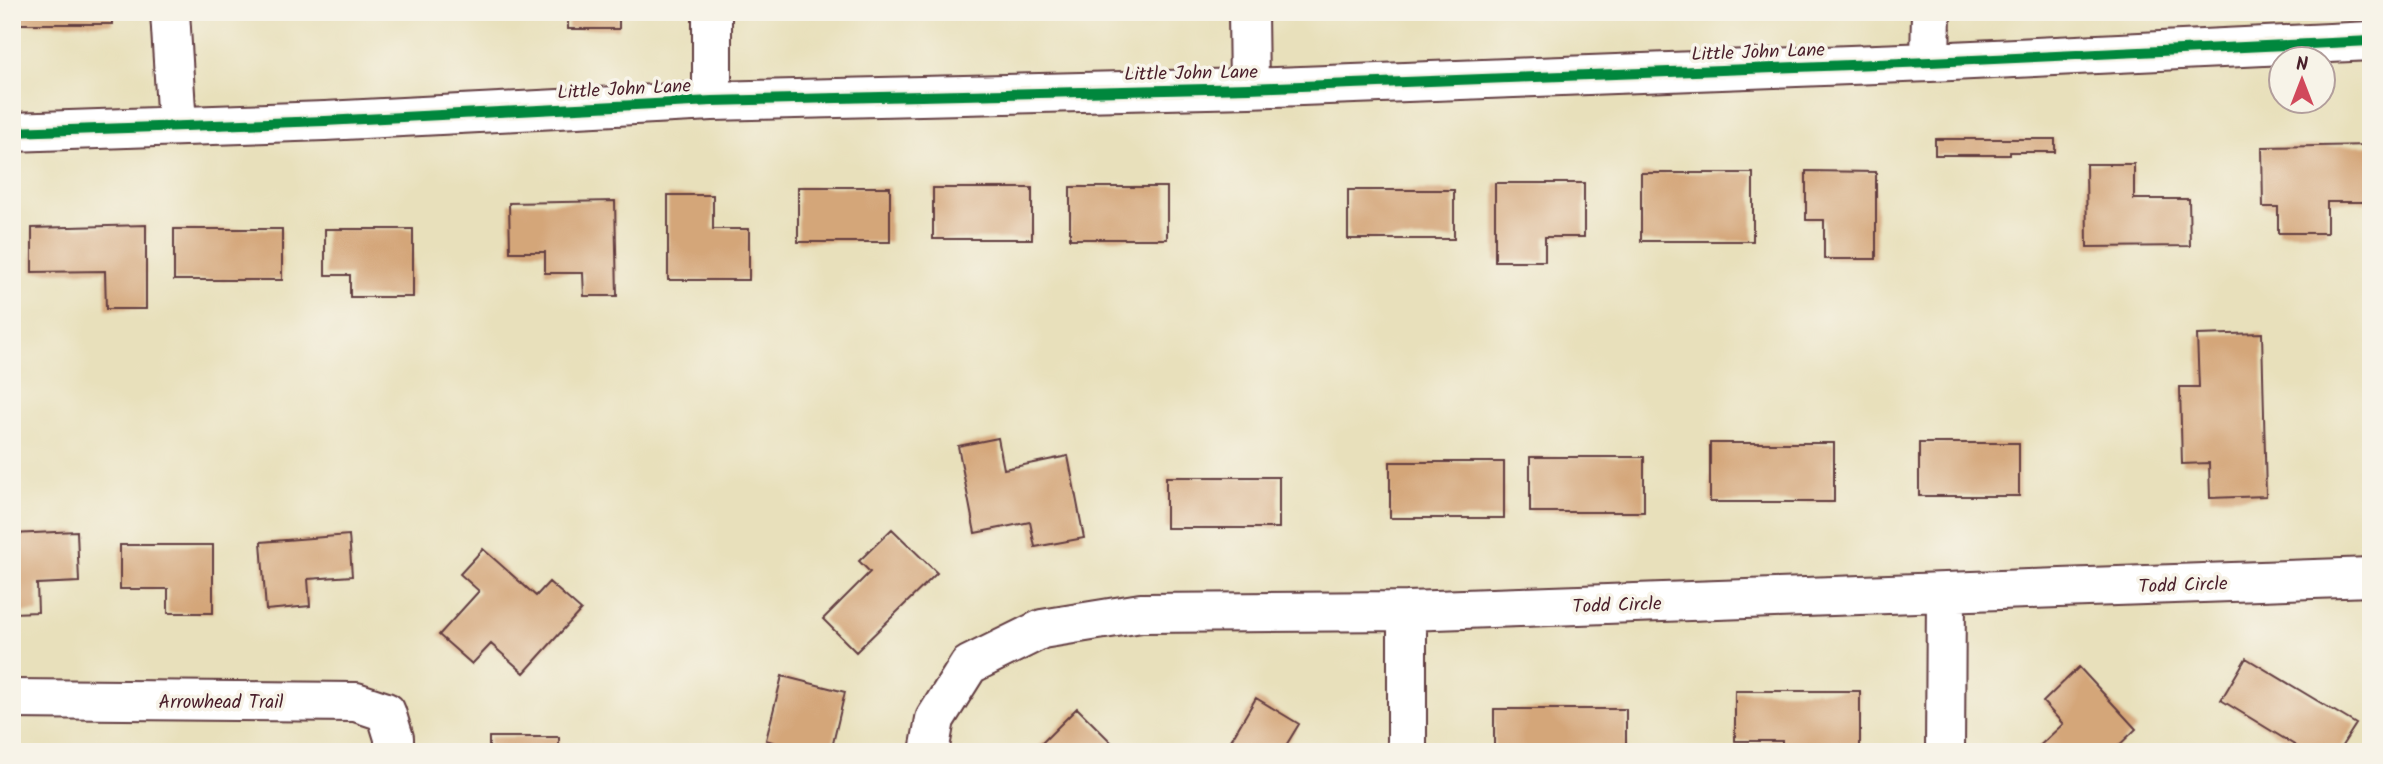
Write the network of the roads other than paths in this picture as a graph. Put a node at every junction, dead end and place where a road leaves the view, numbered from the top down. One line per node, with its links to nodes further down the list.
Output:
1 (170, 12): 9 (street)
2 (712, 12): 8 (street)
3 (1248, 12): 7 (street)
4 (1931, 12): 6 (street)
5 (2371, 41): 6 (street, Little John Lane)
6 (1930, 62): 7 (street, Little John Lane)
7 (1249, 88): 8 (street, Little John Lane)
8 (712, 101): 9 (street, Little John Lane)
9 (177, 126): 10 (street, Little John Lane)
10 (12, 132)
11 (2371, 577): 12 (street, Todd Circle)
12 (1946, 593): 13 (street, Todd Circle); 18 (street)
13 (1407, 611): 16 (street, Todd Circle); 17 (street)
14 (12, 699): 15 (street, Arrowhead Trail)
15 (394, 752)
16 (929, 752)
17 (1407, 752)
18 (1945, 752)

